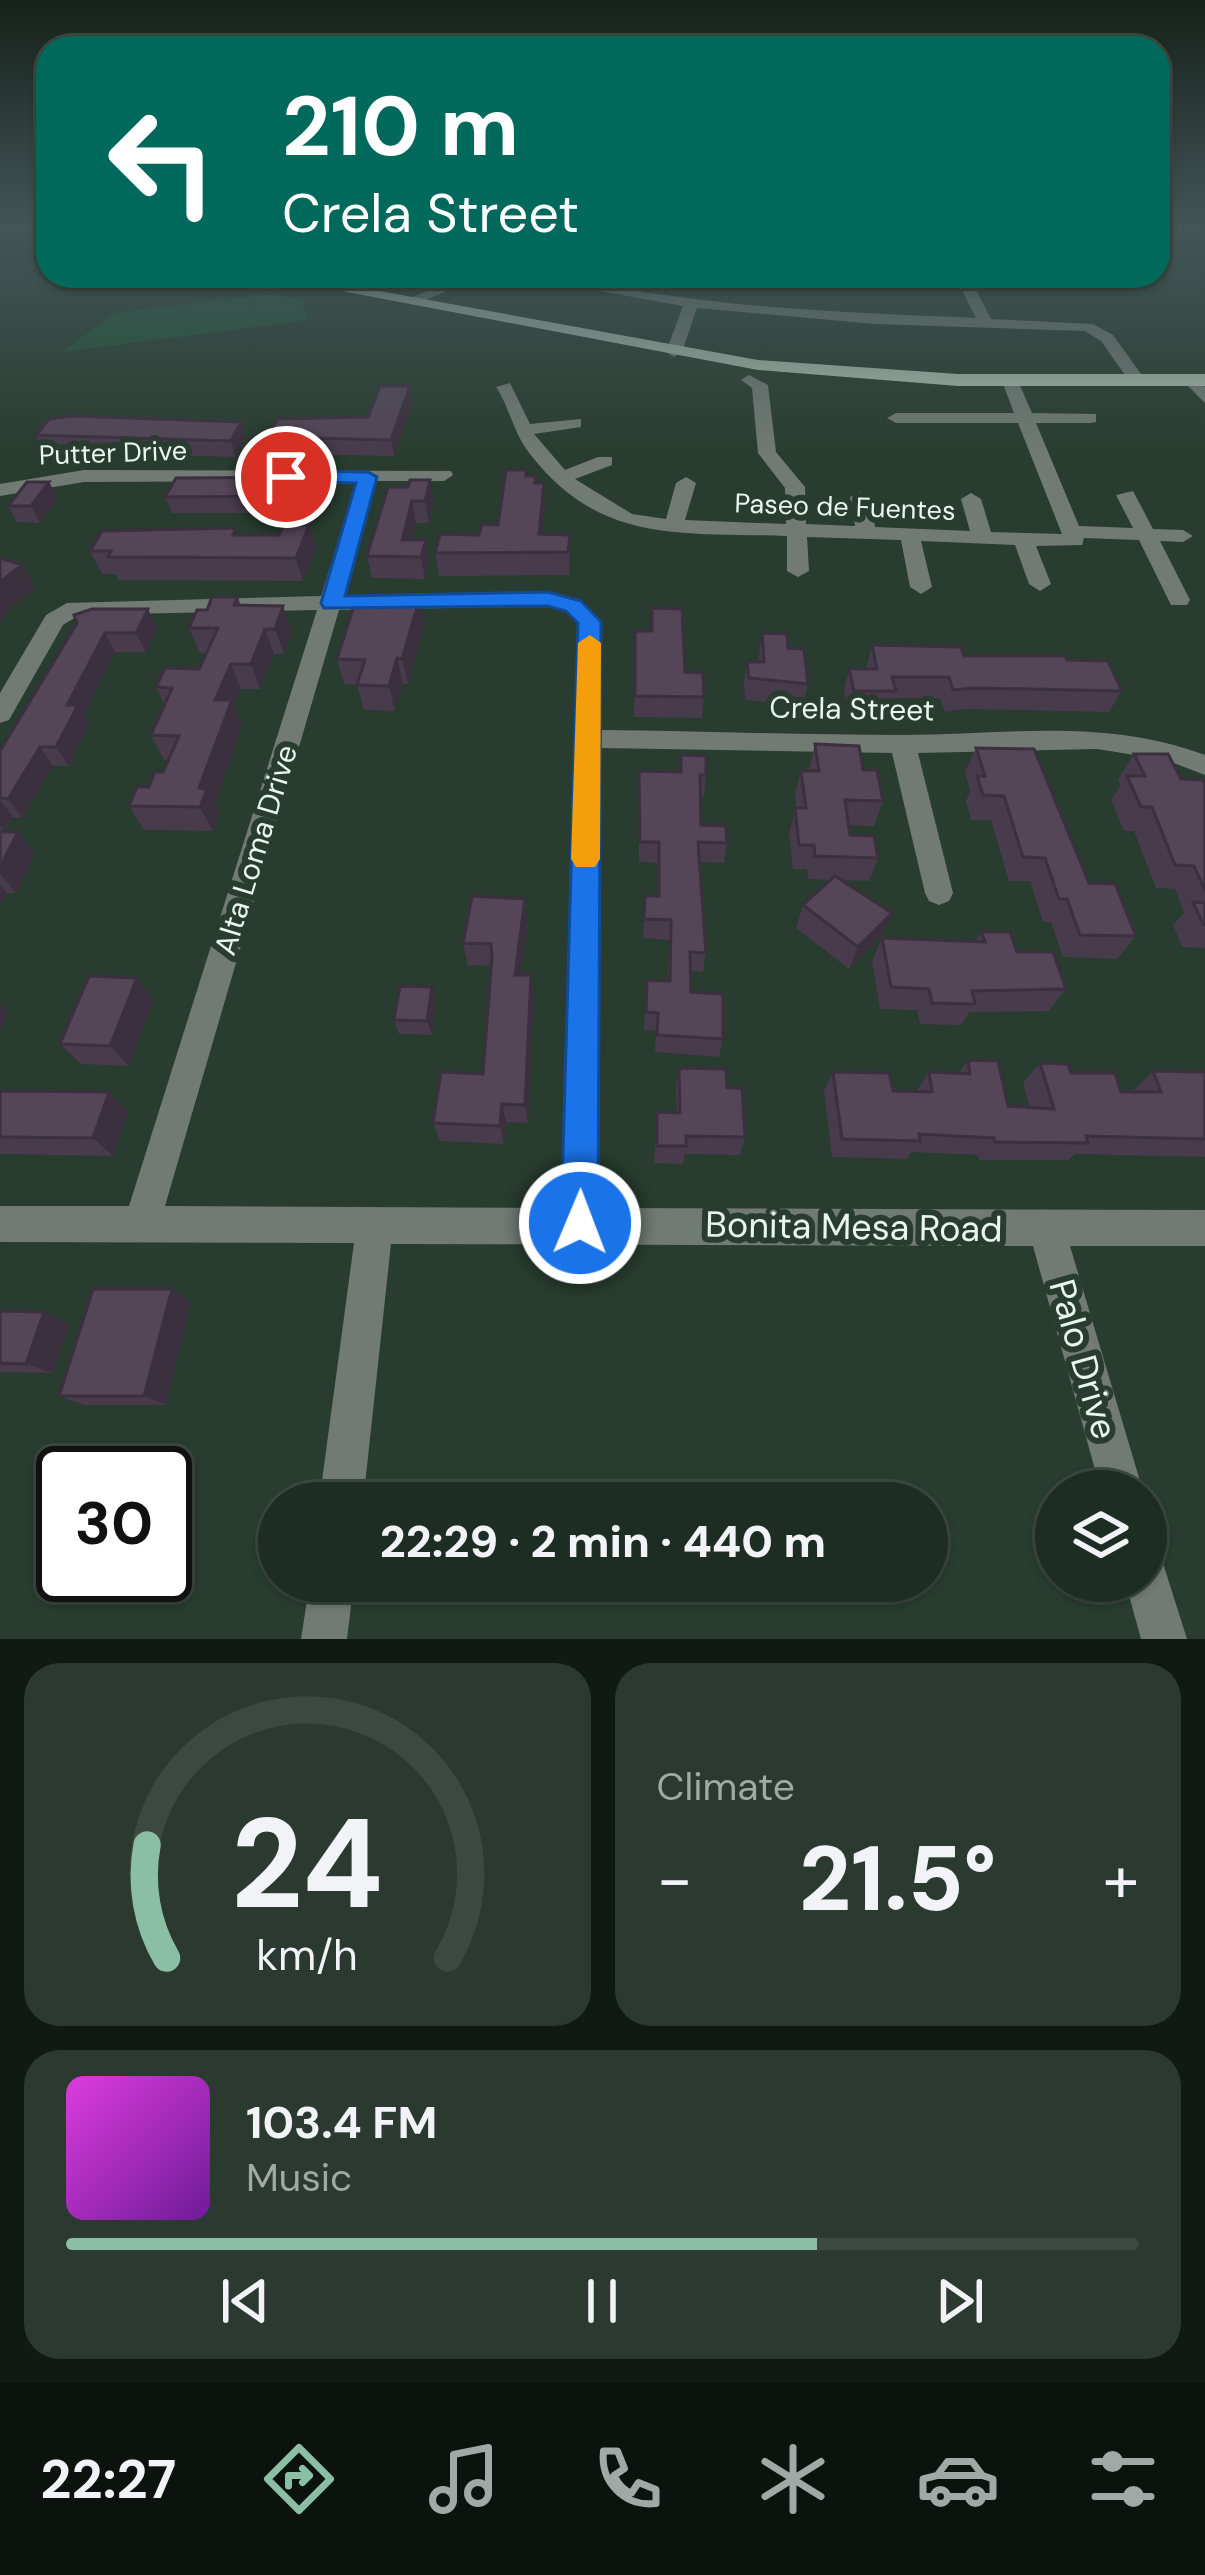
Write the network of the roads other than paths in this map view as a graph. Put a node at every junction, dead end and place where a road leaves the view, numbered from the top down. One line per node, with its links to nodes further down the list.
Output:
1 (436, 304): 6 (main road)
2 (691, 304): 6 (street)
3 (719, 304): 5 (street)
4 (977, 304): 5 (street)
5 (986, 323): 10 (street)
6 (674, 352): 7 (main road)
7 (749, 372): 9 (main road); 28 (street)
8 (1197, 380): 10 (main road); 12 (street)
9 (1010, 381): 10 (main road); 15 (street)
10 (1138, 381)
11 (505, 387): 17 (street, Paseo de Fuentes)
12 (1205, 398)
13 (896, 418): 15 (street)
14 (1090, 418): 15 (street)
15 (1027, 421): 29 (street)
16 (575, 423): 17 (street)
17 (524, 430): 20 (street, Paseo de Fuentes)
18 (605, 461): 20 (street)
19 (444, 475): 21 (street, Putter Drive)
20 (566, 476): 27 (street, Paseo de Fuentes)
21 (368, 477): 23 (street, Putter Drive); 40 (street, Alta Loma Drive)
22 (686, 483): 27 (street)
23 (0, 490)
24 (1126, 494): 31 (street)
25 (860, 497): 30 (street)
26 (971, 499): 34 (street)
27 (673, 528): 28 (street, Paseo de Fuentes)
28 (799, 532): 30 (street, Paseo de Fuentes); 36 (street)
29 (1074, 532): 31 (street); 35 (street, Paseo de Fuentes)
30 (866, 535): 33 (street, Paseo de Fuentes)
31 (1146, 535): 32 (street); 39 (street)
32 (1183, 536)
33 (910, 537): 34 (street, Paseo de Fuentes); 38 (street)
34 (982, 540): 35 (street, Paseo de Fuentes)
35 (1024, 541): 37 (street)
36 (798, 571)
37 (1040, 584)
38 (921, 587)
39 (1179, 600)
40 (332, 603): 41 (street); 42 (street); 46 (street, Alta Loma Drive)
41 (0, 714)
42 (587, 739): 43 (street, Crela Street); 47 (street)
43 (903, 744): 44 (street, Crela Street); 45 (street)
44 (1205, 765)
45 (939, 893)
46 (142, 1222): 48 (street, Bonita Mesa Road); 49 (street, Bonita Mesa Road)
47 (580, 1223): 49 (street, Bonita Mesa Road); 50 (street, Bonita Mesa Road)
48 (0, 1224)
49 (375, 1224): 53 (street)
50 (1046, 1227): 51 (street, Bonita Mesa Road); 52 (street, Palo Drive)
51 (1205, 1228)
52 (1116, 1470)
53 (344, 1482)
54 (329, 1602): 56 (street)
55 (1153, 1602): 57 (street)
56 (324, 1639)
57 (1164, 1639)

